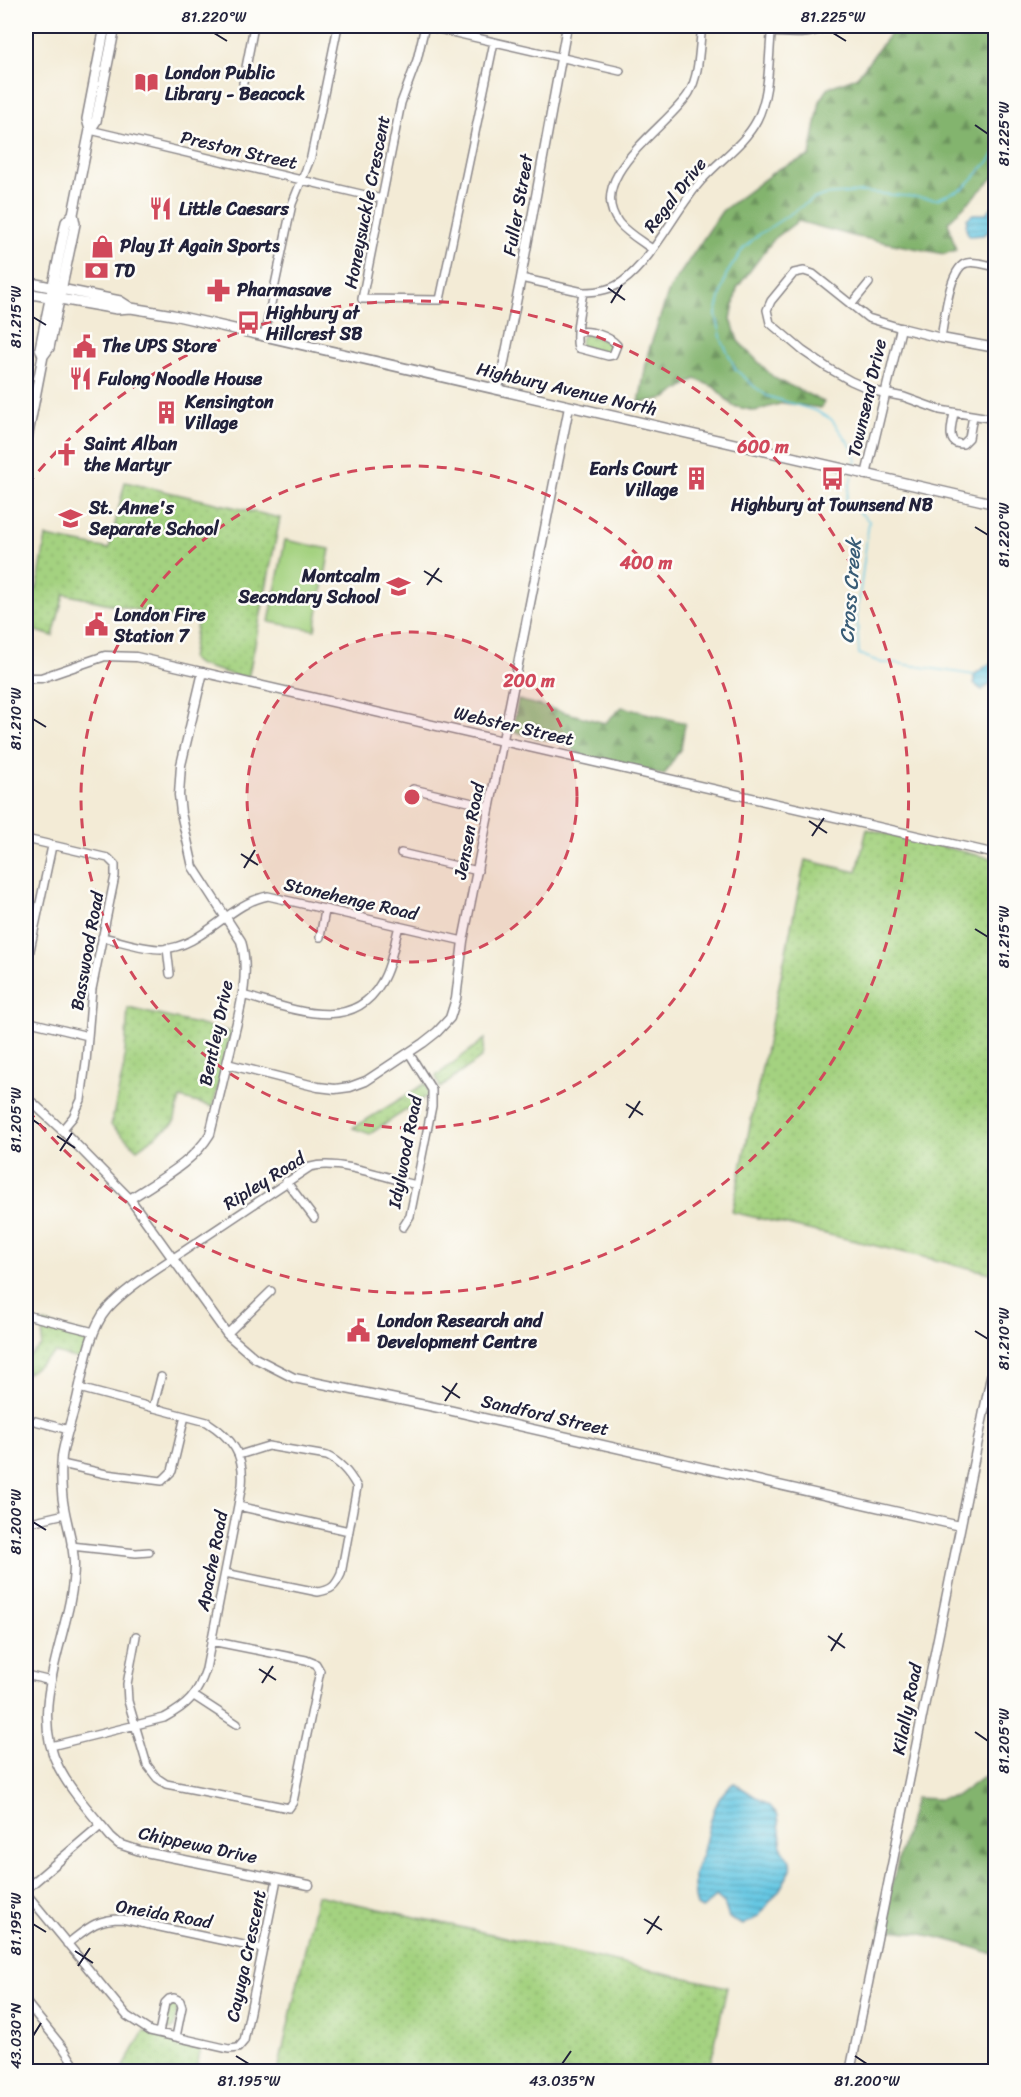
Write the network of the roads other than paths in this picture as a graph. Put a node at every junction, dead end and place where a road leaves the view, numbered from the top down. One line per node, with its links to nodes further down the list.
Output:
1 (105, 26): 14 (main road)
2 (115, 26): 14 (main road)
3 (254, 26): 13 (street)
4 (338, 26): 15 (street)
5 (425, 26): 10 (street); 16 (street, Honeysuckle Crescent)
6 (567, 26): 11 (street, Fuller Street)
7 (702, 26): 17 (street)
8 (828, 26): 9 (street)
9 (771, 29): 17 (street, Regal Drive)
10 (494, 42): 11 (street); 16 (street, Honeysuckle Crescent)
11 (561, 57): 12 (street); 19 (street, Fuller Street)
12 (620, 71)
13 (243, 83)
14 (90, 130): 15 (street, Preston Street); 24 (main road)
15 (302, 180): 16 (street, Preston Street); 28 (street)
16 (382, 199)
17 (652, 249): 22 (street, Regal Drive)
18 (996, 267): 29 (street)
19 (521, 278): 22 (street, Regal Drive); 31 (street, Fuller Street)
20 (26, 282): 24 (main road, Highbury Avenue North)
21 (870, 283): 25 (street)
22 (583, 292): 27 (street)
23 (26, 293): 24 (main road, Highbury Avenue North)
24 (56, 293): 28 (main road, Highbury Avenue North); 37 (main road)
25 (851, 305): 26 (street); 32 (street)
26 (901, 328): 29 (street); 32 (street, Townsend Drive)
27 (578, 333): 27 (street)
28 (264, 337): 31 (main road, Highbury Avenue North)
29 (941, 338): 30 (street)
30 (996, 348)
31 (496, 389): 33 (main road, Highbury Avenue North)
32 (885, 394): 34 (street); 38 (street, Townsend Drive)
33 (569, 407): 38 (main road, Highbury Avenue North); 42 (street, Jensen Road)
34 (954, 412): 35 (street); 35 (street)
35 (973, 416): 36 (street)
36 (996, 419)
37 (26, 444)
38 (866, 475): 39 (main road, Highbury Avenue North)
39 (996, 504)
40 (203, 672): 41 (street, Webster Street); 42 (street, Webster Street); 51 (street, Bentley Drive)
41 (26, 678)
42 (504, 740): 44 (street, Jensen Road); 48 (street, Webster Street)
43 (413, 789): 44 (street)
44 (490, 807): 49 (street, Jensen Road)
45 (26, 839): 46 (street, Basswood Road)
46 (52, 846): 53 (street, Basswood Road); 57 (street)
47 (400, 853): 49 (street)
48 (996, 854)
49 (478, 871): 55 (street, Jensen Road)
50 (325, 911): 51 (street, Stonehenge Road); 52 (street, Stonehenge Road); 54 (street)
51 (226, 917): 56 (street, Stonehenge Road); 59 (street, Bentley Drive)
52 (399, 926): 55 (street, Stonehenge Road); 59 (street)
53 (102, 937): 56 (street, Stonehenge Road); 61 (street, Basswood Road)
54 (320, 937)
55 (463, 941): 62 (street, Jensen Road)
56 (167, 948): 58 (street)
57 (26, 969)
58 (170, 974)
59 (242, 995): 63 (street, Bentley Drive)
60 (26, 1021): 61 (street)
61 (88, 1035): 65 (street, Basswood Road)
62 (409, 1053): 63 (street, Jensen Road); 67 (street, Idylwood Road)
63 (227, 1064): 68 (street, Bentley Drive)
64 (26, 1099): 65 (street, Sandford Street)
65 (62, 1130): 68 (street, Sandford Street)
66 (286, 1181): 67 (street, Ripley Road); 69 (street); 71 (street, Ripley Road)
67 (416, 1185): 70 (street, Idylwood Road)
68 (130, 1199): 71 (street, Sandford Street)
69 (314, 1218)
70 (403, 1227)
71 (172, 1259): 74 (street, Chippewa Drive); 75 (street, Sandford Street)
72 (271, 1291): 75 (street)
73 (26, 1315): 74 (street)
74 (94, 1332): 78 (street, Chippewa Drive)
75 (227, 1334): 88 (street, Sandford Street)
76 (996, 1352): 88 (street, Kilally Road)
77 (161, 1377): 79 (street)
78 (79, 1388): 79 (street); 82 (street, Chippewa Drive)
79 (153, 1408): 80 (street)
80 (185, 1416): 83 (street); 84 (street)
81 (35, 1421): 82 (street)
82 (69, 1430): 84 (street, Chippewa Drive)
83 (239, 1455): 85 (street, Apache Road); 89 (street)
84 (62, 1464): 86 (street, Chippewa Drive)
85 (238, 1506): 89 (street); 92 (street, Apache Road)
86 (65, 1514): 87 (street); 90 (street, Chippewa Drive)
87 (26, 1523)
88 (960, 1526): 111 (street, Kilally Road)
89 (349, 1531): 92 (street)
90 (71, 1546): 91 (street); 96 (street, Chippewa Drive)
91 (149, 1552)
92 (225, 1573): 94 (street, Apache Road)
93 (136, 1636): 99 (street)
94 (211, 1641): 97 (street, Apache Road); 99 (street)
95 (26, 1675): 96 (street)
96 (51, 1681): 100 (street, Chippewa Drive)
97 (194, 1696): 98 (street); 99 (street, Apache Road)
98 (237, 1724)
99 (136, 1726): 100 (street, Apache Road)
100 (51, 1746): 101 (street, Chippewa Drive)
101 (101, 1825): 102 (street, Chippewa Drive); 104 (street)
102 (277, 1879): 103 (street, Chippewa Drive); 106 (street, Cayuga Crescent)
103 (309, 1885)
104 (26, 1891): 105 (street, Cayuga Crescent)
105 (67, 1944): 106 (street, Oneida Road); 108 (street, Cayuga Crescent)
106 (263, 1949): 109 (street, Cayuga Crescent)
107 (26, 2002): 110 (street)
108 (159, 2033): 109 (street, Cayuga Crescent); 109 (street)
109 (176, 2037)
110 (79, 2072)
111 (850, 2072)

